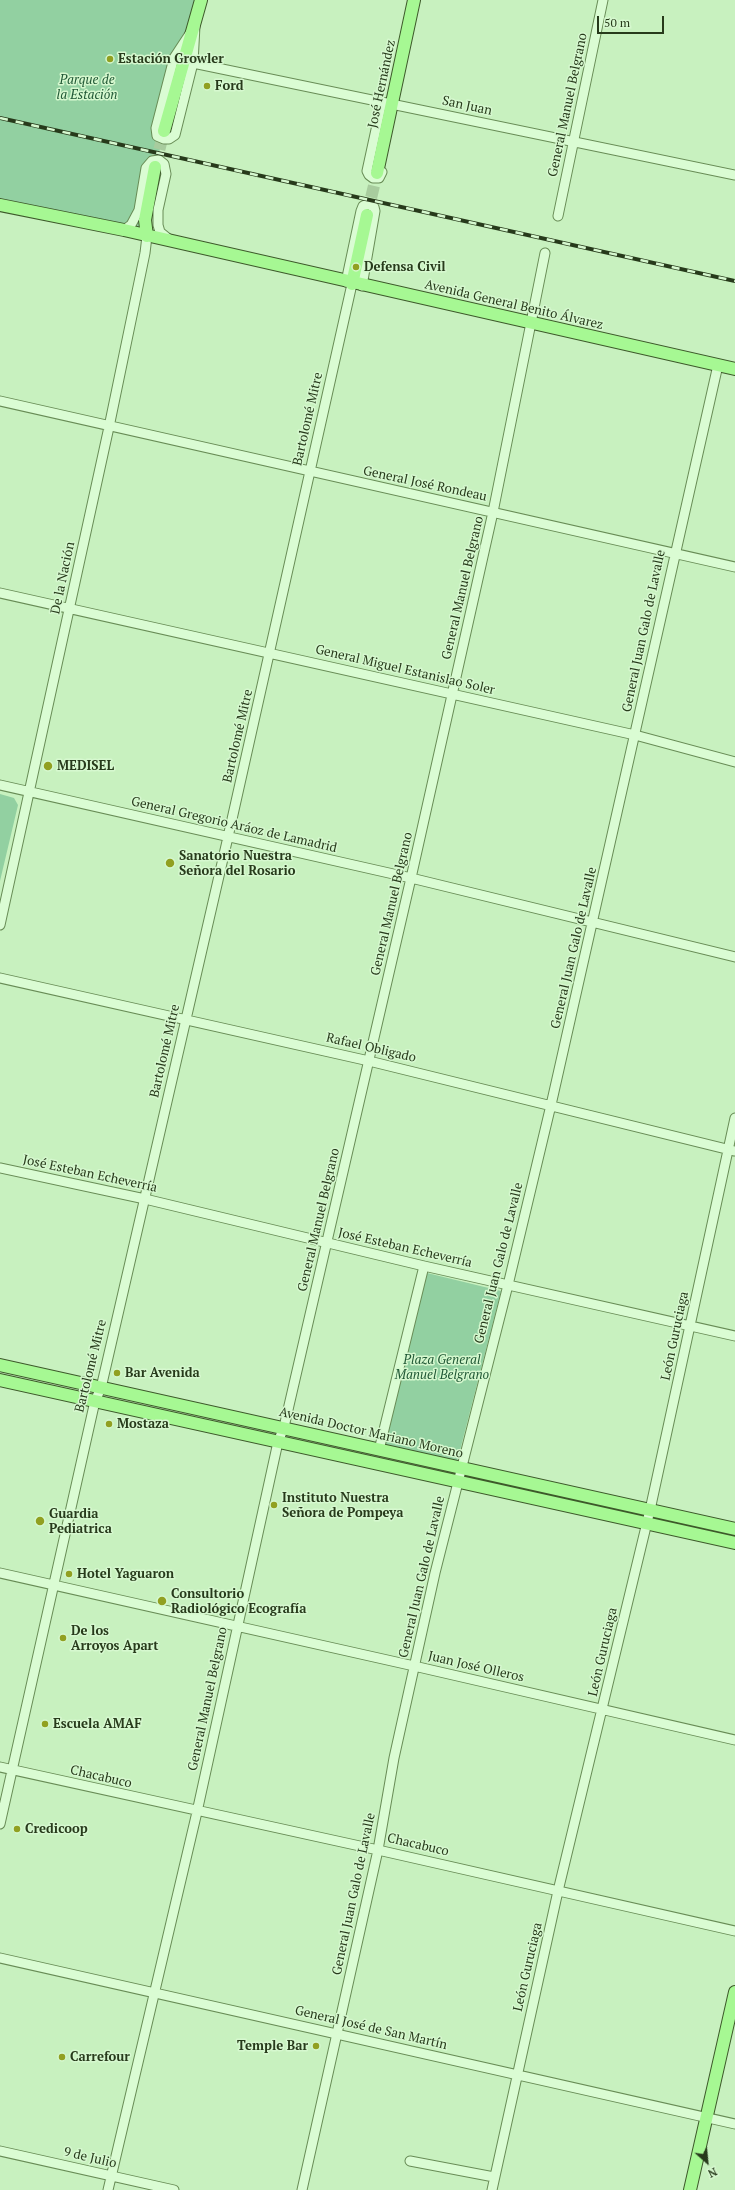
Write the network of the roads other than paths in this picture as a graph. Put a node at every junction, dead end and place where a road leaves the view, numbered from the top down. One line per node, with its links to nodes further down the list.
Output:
1 (201, 0): 4 (main road)
2 (414, 0): 6 (main road, José Hernández)
3 (603, 0): 8 (street, General Manuel Belgrano)
4 (195, 26): 5 (street); 5 (street); 7 (main road)
5 (193, 63): 6 (street, San Juan)
6 (390, 103): 6 (street, José Hernández); 8 (street, San Juan); 10 (main road, José Hernández)
7 (164, 130)
8 (574, 142): 11 (street, San Juan); 14 (street, General Manuel Belgrano)
9 (155, 167): 16 (main road)
10 (377, 173)
11 (735, 175)
12 (0, 205): 15 (main road, Avenida General Benito Álvarez)
13 (367, 215): 19 (main road)
14 (558, 216)
15 (124, 230): 16 (main road, Avenida General Benito Álvarez); 17 (street)
16 (146, 236): 17 (main road, Avenida General Benito Álvarez); 24 (street, De la Nación)
17 (173, 242): 19 (main road, Avenida General Benito Álvarez)
18 (545, 253): 20 (street, General Manuel Belgrano)
19 (353, 284): 19 (street); 20 (main road, Avenida General Benito Álvarez); 25 (street, Bartolomé Mitre)
20 (531, 323): 21 (main road, Avenida General Benito Álvarez); 26 (street, General Manuel Belgrano)
21 (718, 365): 22 (main road, Avenida General Benito Álvarez); 27 (street, General Juan Galo de Lavalle)
22 (735, 369)
23 (0, 401): 24 (street, General José Rondeau)
24 (109, 426): 25 (street, General José Rondeau); 30 (street, De la Nación)
25 (310, 472): 26 (street, General José Rondeau); 31 (street, Bartolomé Mitre)
26 (493, 512): 27 (street, General José Rondeau); 32 (street, General Manuel Belgrano)
27 (674, 553): 28 (street, General José Rondeau); 33 (street, General Juan Galo de Lavalle)
28 (735, 567)
29 (0, 594): 30 (street, General Miguel Estanislao Soler)
30 (69, 609): 31 (street, General Miguel Estanislao Soler); 36 (street, De la Nación)
31 (270, 653): 32 (street, General Miguel Estanislao Soler); 37 (street, Bartolomé Mitre)
32 (452, 694): 33 (street, General Miguel Estanislao Soler); 38 (street, General Manuel Belgrano)
33 (635, 735): 34 (street, General Miguel Estanislao Soler); 39 (street, General Juan Galo de Lavalle)
34 (735, 762)
35 (0, 785): 36 (street, General Gregorio Aráoz de Lamadrid)
36 (29, 792): 37 (street, General Gregorio Aráoz de Lamadrid); 40 (street, De la Nación)
37 (228, 836): 38 (street, General Gregorio Aráoz de Lamadrid); 43 (street, Bartolomé Mitre)
38 (411, 878): 39 (street, General Gregorio Aráoz de Lamadrid); 44 (street, General Manuel Belgrano)
39 (593, 922): 41 (street, General Gregorio Aráoz de Lamadrid); 45 (street, General Juan Galo de Lavalle)
40 (0, 925)
41 (735, 957)
42 (0, 978): 43 (street, Rafael Obligado)
43 (186, 1020): 44 (street, Rafael Obligado); 49 (street, Bartolomé Mitre)
44 (369, 1061): 45 (street, Rafael Obligado); 50 (street, General Manuel Belgrano)
45 (551, 1105): 47 (street, Rafael Obligado); 52 (street, General Juan Galo de Lavalle)
46 (735, 1118): 47 (street, León Guruciaga)
47 (732, 1151): 53 (street, León Guruciaga)
48 (0, 1168): 49 (street, José Esteban Echeverría)
49 (145, 1199): 50 (street, José Esteban Echeverría); 57 (street, Bartolomé Mitre)
50 (327, 1243): 51 (street, José Esteban Echeverría); 59 (street, General Manuel Belgrano)
51 (424, 1266): 52 (street, José Esteban Echeverría); 61 (street)
52 (508, 1285): 53 (street, José Esteban Echeverría); 62 (street, General Juan Galo de Lavalle)
53 (691, 1326): 54 (street, José Esteban Echeverría); 64 (street, León Guruciaga)
54 (735, 1336)
55 (0, 1365): 57 (main road, Avenida Doctor Mariano Moreno)
56 (0, 1380): 58 (main road)
57 (101, 1388): 58 (street, Bartolomé Mitre); 59 (main road, Avenida Doctor Mariano Moreno)
58 (95, 1401): 60 (main road); 69 (street, Bartolomé Mitre)
59 (284, 1427): 60 (street, General Manuel Belgrano); 61 (main road, Avenida Doctor Mariano Moreno)
60 (278, 1442): 63 (main road); 70 (street, General Manuel Belgrano)
61 (379, 1450): 62 (main road, Avenida Doctor Mariano Moreno)
62 (460, 1468): 63 (street, General Juan Galo de Lavalle); 64 (main road, Avenida Doctor Mariano Moreno)
63 (458, 1483): 65 (main road); 71 (street, General Juan Galo de Lavalle)
64 (650, 1510): 65 (street, León Guruciaga); 66 (main road, Avenida Doctor Mariano Moreno)
65 (647, 1523): 67 (main road); 72 (street, León Guruciaga)
66 (735, 1529)
67 (735, 1543)
68 (0, 1573): 69 (street, Juan José Olleros)
69 (54, 1584): 70 (street, Juan José Olleros); 75 (street, Bartolomé Mitre)
70 (238, 1626): 71 (street, Juan José Olleros); 76 (street, General Manuel Belgrano)
71 (414, 1666): 72 (street, Juan José Olleros); 78 (street, General Juan Galo de Lavalle)
72 (602, 1709): 73 (street, Juan José Olleros); 79 (street, León Guruciaga)
73 (735, 1740)
74 (0, 1768): 75 (street, Chacabuco)
75 (13, 1770): 76 (street, Chacabuco); 77 (street, Bartolomé Mitre)
76 (197, 1812): 78 (street, Chacabuco); 83 (street, General Manuel Belgrano)
77 (0, 1824)
78 (378, 1850): 79 (street, Chacabuco); 84 (street, General Juan Galo de Lavalle)
79 (558, 1891): 80 (street, Chacabuco); 85 (street, León Guruciaga)
80 (735, 1931)
81 (0, 1958): 83 (street, General José de San Martín)
82 (735, 1992): 86 (main road)
83 (153, 1993): 84 (street, General José de San Martín); 90 (street, General Manuel Belgrano)
84 (337, 2033): 85 (street, General José de San Martín); 94 (street, General Juan Galo de Lavalle)
85 (517, 2076): 86 (street, General José de San Martín); 91 (street, León Guruciaga)
86 (706, 2118): 87 (street, General José de San Martín); 96 (main road)
87 (735, 2124)
88 (0, 2151): 90 (street, 9 de Julio)
89 (410, 2161): 91 (street)
90 (110, 2176): 92 (street, General Manuel Belgrano); 93 (street, 9 de Julio)
91 (494, 2177): 95 (street, León Guruciaga)
92 (108, 2190)
93 (174, 2190)
94 (302, 2190)
95 (492, 2190)
96 (690, 2190)

